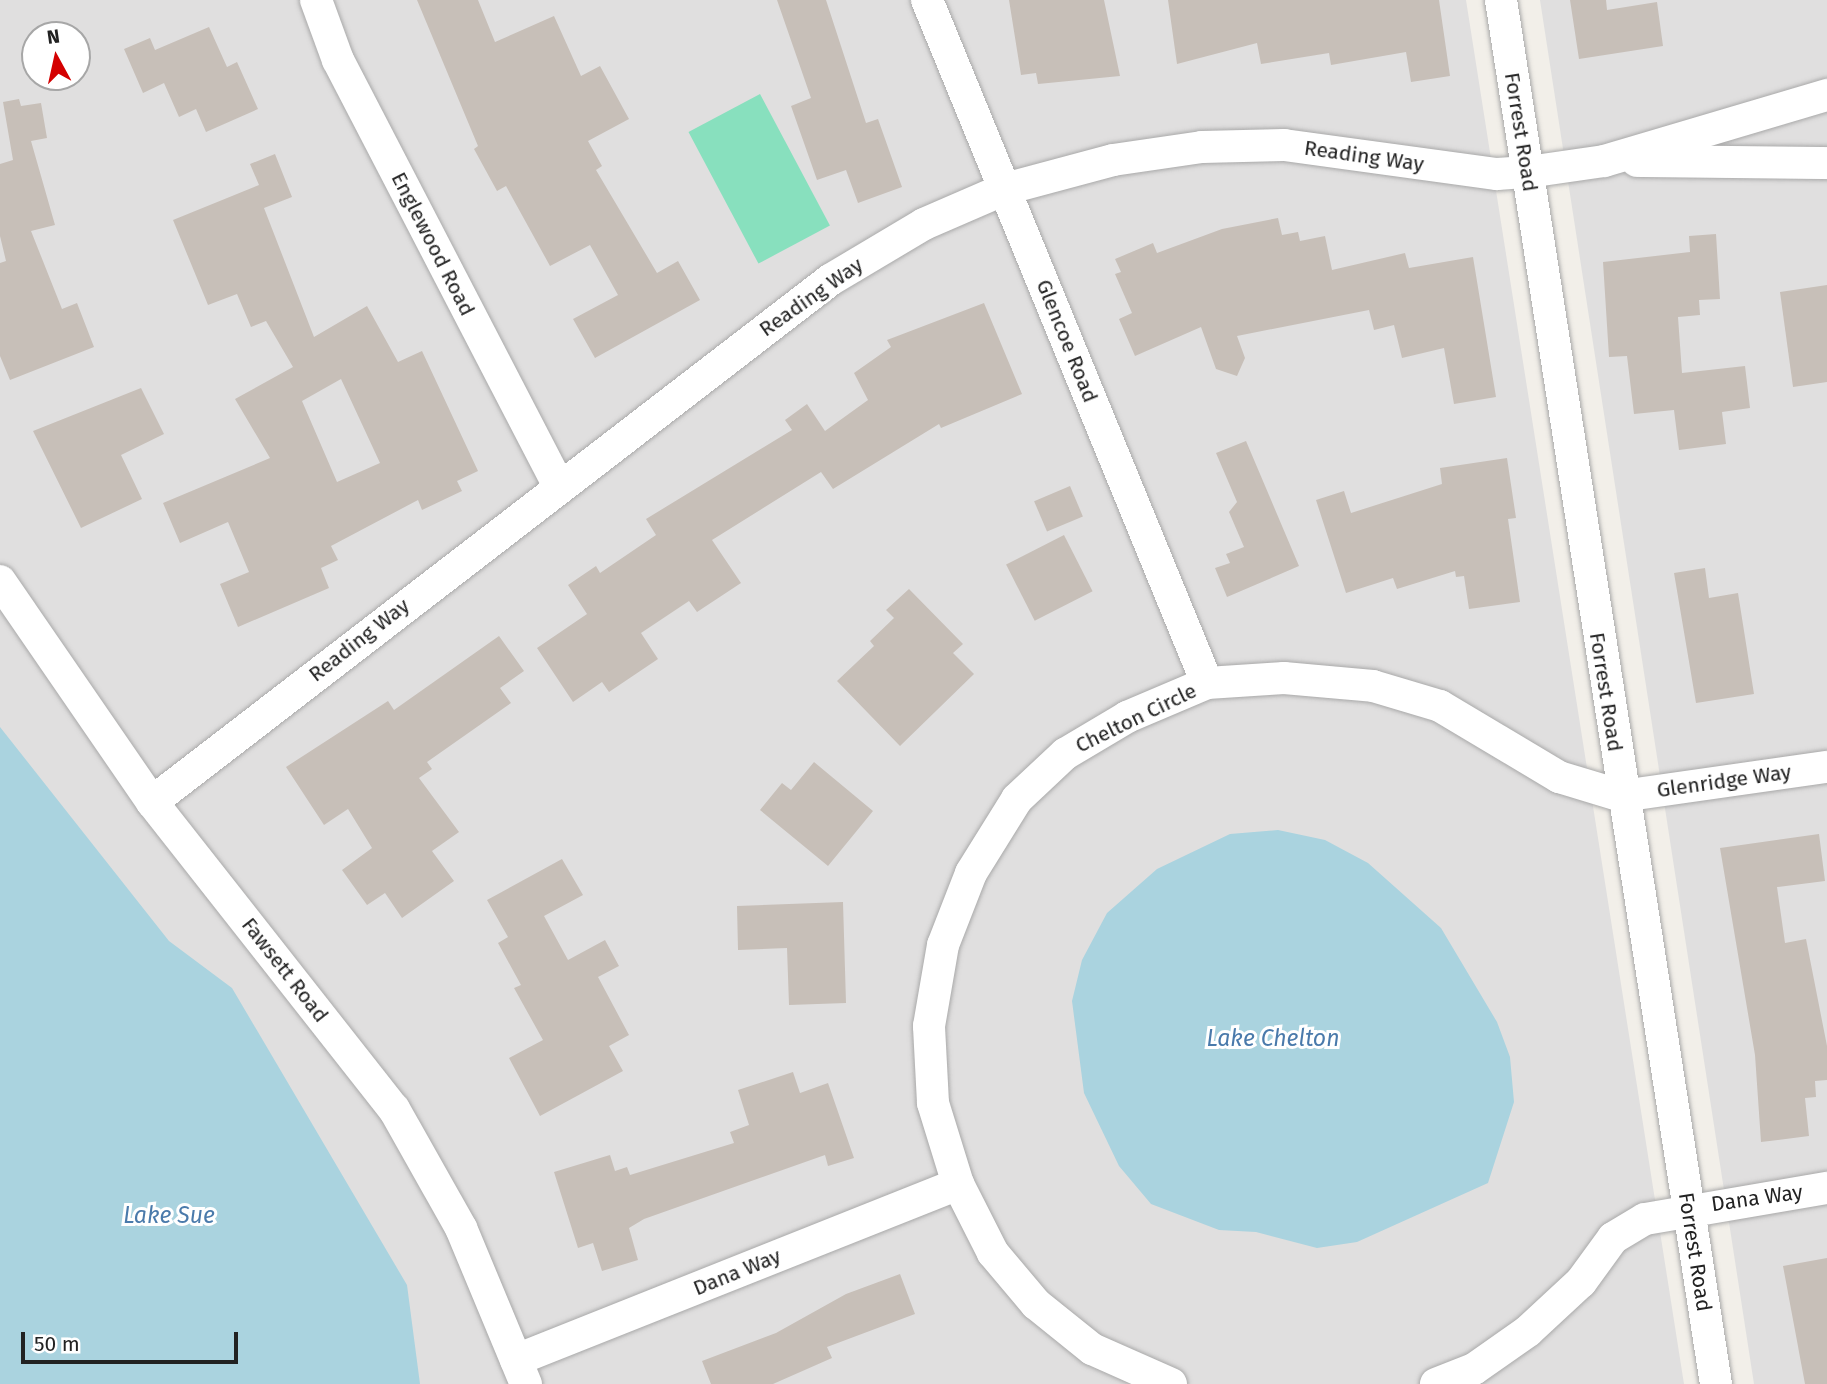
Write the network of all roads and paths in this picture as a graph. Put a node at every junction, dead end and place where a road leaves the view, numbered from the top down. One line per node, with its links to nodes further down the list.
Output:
1 (316, 0): 9 (street, Englewood Road)
2 (926, 0): 8 (street, Glencoe Road)
3 (1501, 0): 7 (street, Forrest Road)
4 (1827, 95): 5 (street, Reading Way)
5 (1604, 161): 6 (street, Reading Way); 7 (street, Reading Way)
6 (1827, 163)
7 (1528, 172): 8 (street, Reading Way); 13 (street, Forrest Road)
8 (1005, 189): 9 (street, Reading Way); 11 (street, Glencoe Road)
9 (558, 485): 14 (street, Reading Way)
10 (0, 581): 14 (street, Fawsett Road)
11 (1207, 683): 13 (street, Chelton Circle); 15 (street, Chelton Circle)
12 (1827, 767): 13 (street, Glenridge Way)
13 (1622, 796): 17 (street, Forrest Road)
14 (152, 802): 18 (street, Fawsett Road)
15 (958, 1184): 18 (street, Dana Way); 19 (street, Chelton Circle)
16 (1827, 1188): 17 (street, Dana Way)
17 (1687, 1208): 20 (street); 21 (street, Forrest Road)
18 (521, 1372)
19 (1158, 1382)
20 (1436, 1384)
21 (1716, 1384)

